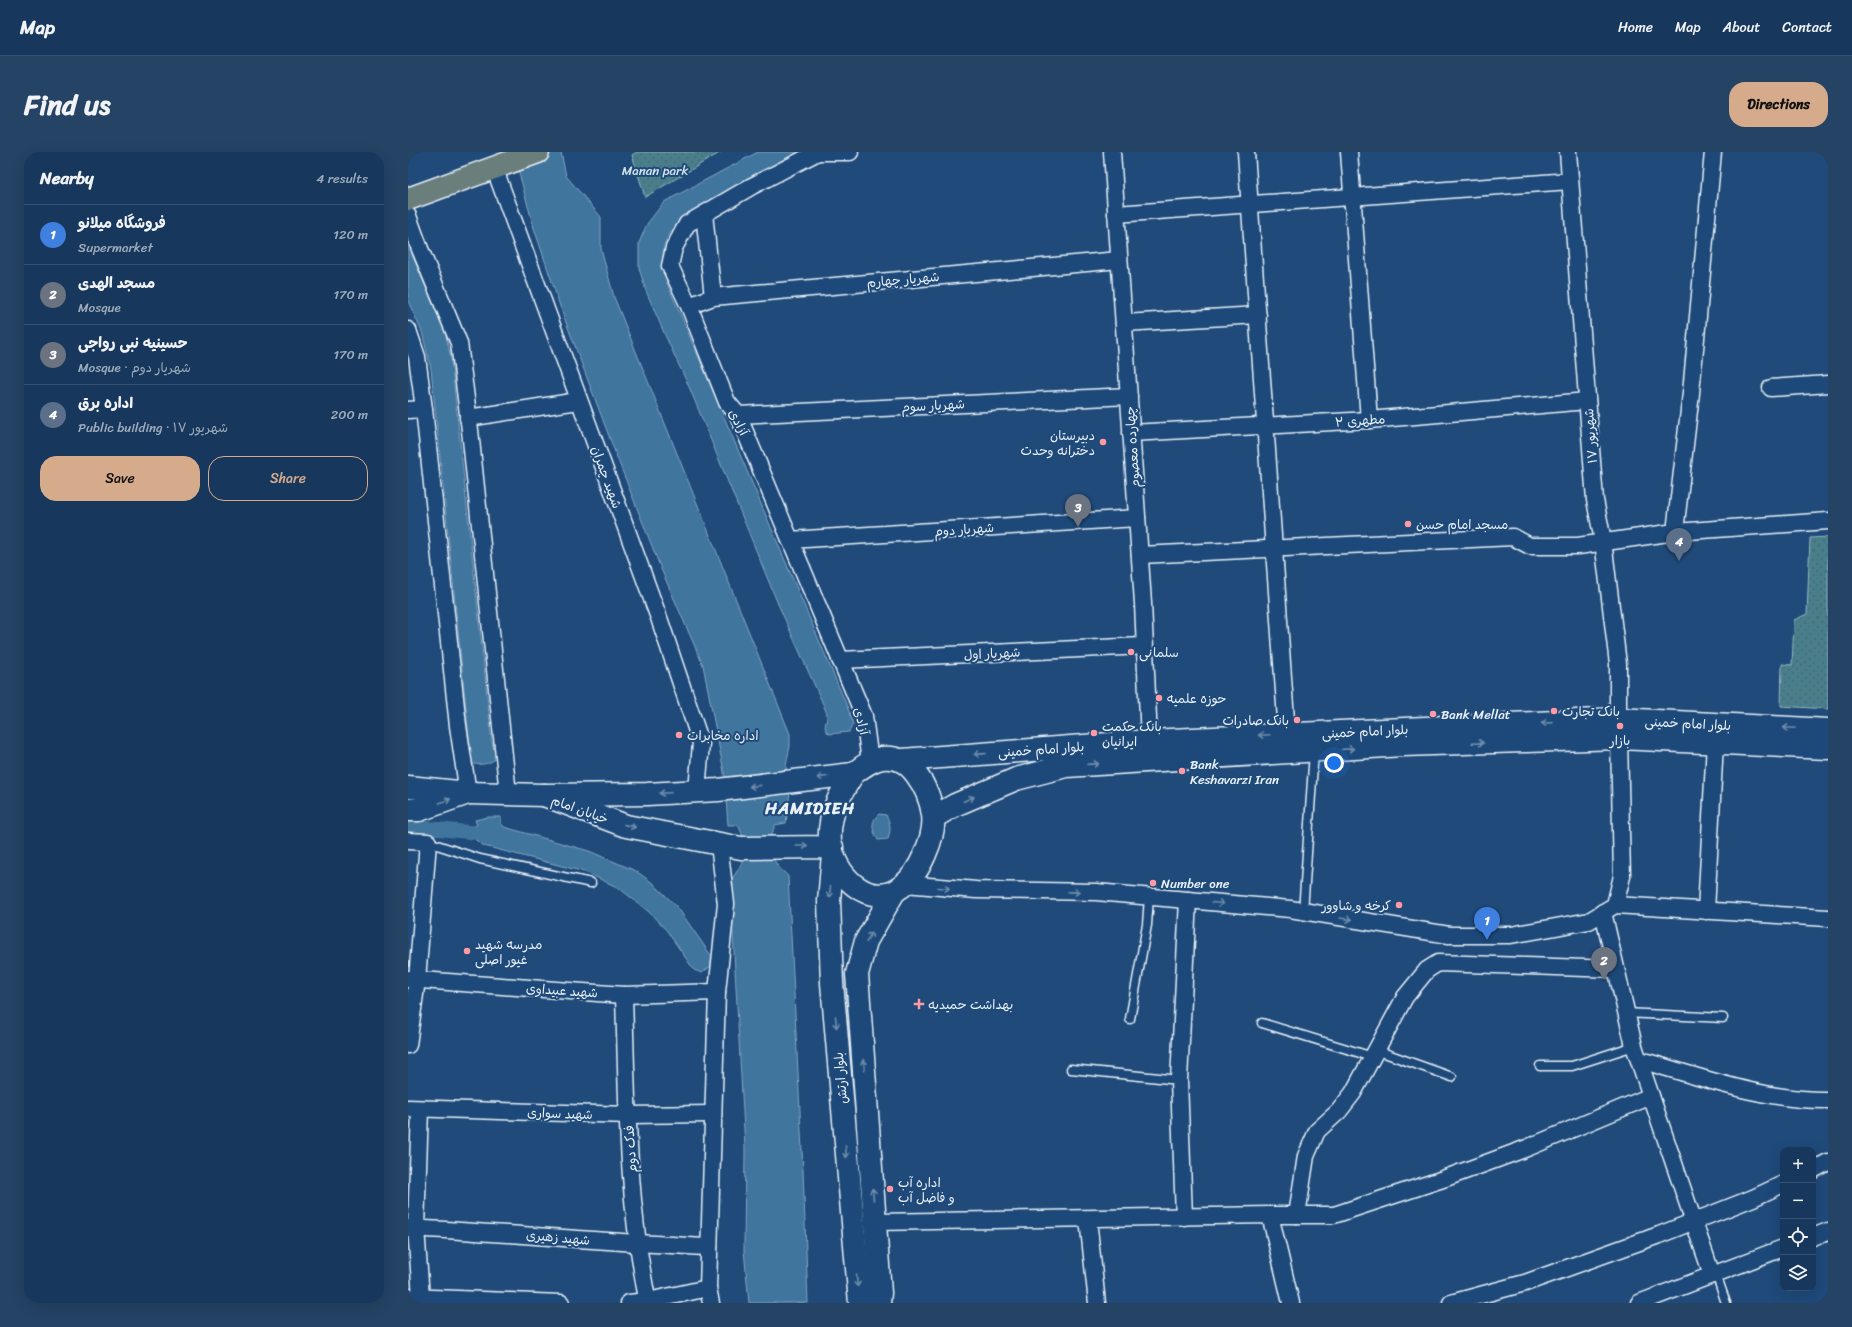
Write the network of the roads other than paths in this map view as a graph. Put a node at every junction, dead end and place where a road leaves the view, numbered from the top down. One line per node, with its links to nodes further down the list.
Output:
1 (538, 152): 9 (highway)
2 (818, 152): 3 (street); 14 (street, آزادی)
3 (850, 152)
4 (1112, 152): 15 (street, چهارده معصوم)
5 (1246, 152): 13 (street)
6 (1349, 152): 11 (street)
7 (1568, 152): 10 (street, ۱۷ شهریور)
8 (1713, 152): 37 (street)
9 (498, 165): 12 (highway); 27 (street, شهید چمران)
10 (1570, 181): 11 (street); 26 (street, ۱۷ شهریور)
11 (1352, 196): 13 (street); 32 (street)
12 (408, 199)
13 (1250, 204): 15 (street); 20 (street)
14 (704, 214): 18 (street); 19 (street, آزادی)
15 (1116, 214): 17 (street, چهارده معصوم)
16 (408, 216): 31 (street)
17 (1119, 260): 18 (street, شهریار چهارم); 21 (street, چهارده معصوم)
18 (713, 297): 19 (street, شهریار چهارم)
19 (689, 306): 30 (street, آزادی)
20 (1258, 315): 21 (street); 33 (street)
21 (1124, 323): 25 (street, چهارده معصوم)
22 (408, 330): 28 (street)
23 (1828, 384): 24 (street)
24 (1771, 388)
25 (1129, 396): 30 (street, شهریار سوم); 34 (street, چهارده معصوم)
26 (1588, 401): 32 (street, مطهری ۲); 39 (street, ۱۷ شهریور)
27 (578, 402): 31 (street); 54 (street, شهید چمران)
28 (424, 409): 29 (street); 55 (street)
29 (408, 410)
30 (738, 415): 38 (street, آزادی)
31 (468, 418): 56 (street)
32 (1369, 420): 33 (street, مطهری ۲)
33 (1266, 426): 34 (street, مطهری ۲); 40 (street)
34 (1131, 433): 35 (street, چهارده معصوم)
35 (1137, 518): 38 (street, شهریار دوم); 41 (street, چهارده معصوم)
36 (1828, 521): 37 (street)
37 (1675, 532): 39 (street)
38 (790, 540): 43 (street, آزادی)
39 (1603, 541): 40 (street); 44 (street, ۱۷ شهریور)
40 (1274, 548): 41 (street); 46 (street)
41 (1140, 555): 42 (street, چهارده معصوم)
42 (1144, 646): 43 (street, شهریار اول); 47 (street, چهارده معصوم)
43 (840, 660): 52 (street, آزادی)
44 (1618, 729): 45 (main road, بلوار امام خمینی, one-way to 44); 46 (main road, بلوار امام خمینی, one-way to 46); 48 (main road, بلوار امام خمینی); 50 (main road, بلوار امام خمینی, one-way to 44); 68 (street, ۱۷ شهریور)
45 (1828, 730)
46 (1287, 734): 47 (main road, بلوار امام خمینی, one-way to 47)
47 (1149, 741): 51 (main road, بلوار امام خمینی, one-way to 51)
48 (1715, 743): 49 (main road, بلوار امام خمینی); 69 (street)
49 (1828, 748)
50 (1314, 751): 59 (main road, بلوار امام خمینی, one-way to 50); 70 (lane)
51 (902, 760): 52 (main road); 59 (main road)
52 (862, 768): 54 (main road, خیابان امام, one-way to 54); 63 (main road)
53 (408, 787): 55 (main road)
54 (697, 792): 57 (main road, خیابان امام, one-way to 57)
55 (468, 793): 56 (main road); 58 (main road, one-way to 55)
56 (508, 794): 57 (main road)
57 (544, 795): 62 (main road, خیابان امام, one-way to 62)
58 (408, 810)
59 (934, 816): 65 (main road)
60 (408, 841): 61 (street)
61 (428, 842): 64 (lane); 73 (street)
62 (719, 844): 63 (main road, خیابان امام, one-way to 63); 74 (street)
63 (832, 850): 65 (main road); 115 (main road, بلوار ارتش, one-way to 115)
64 (591, 883)
65 (900, 888): 66 (street, one-way to 66); 100 (main road, بلوار ارتش, one-way to 65)
66 (1149, 897): 67 (street); 78 (lane)
67 (1188, 900): 70 (street, one-way to 70); 86 (street)
68 (1609, 908): 69 (street); 70 (street, one-way to 68); 72 (street)
69 (1706, 911): 71 (street)
70 (1303, 912)
71 (1828, 918)
72 (1615, 969): 76 (street); 82 (street)
73 (412, 980): 75 (street, شهید عبیداوی); 80 (street)
74 (717, 992): 75 (street, شهید عبیداوی); 90 (street)
75 (624, 995): 91 (street, فدک دوم)
76 (1626, 1013): 77 (lane); 81 (street)
77 (1723, 1018)
78 (1130, 1019)
79 (1262, 1023): 82 (lane)
80 (408, 1045)
81 (1637, 1053): 83 (lane); 87 (street); 88 (street)
82 (1375, 1054): 85 (lane); 96 (street)
83 (1540, 1066)
84 (1071, 1069): 86 (lane)
85 (1452, 1077)
86 (1179, 1080): 97 (street)
87 (1651, 1096): 96 (street); 99 (street)
88 (1828, 1100)
89 (414, 1108): 91 (street, شهید سواری); 101 (street)
90 (713, 1114): 91 (street, شهید سواری); 105 (street)
91 (628, 1115): 104 (street, فدک دوم)
92 (1828, 1162): 93 (street)
93 (1816, 1168)
94 (1780, 1185): 99 (street)
95 (1270, 1215): 96 (street); 97 (street); 118 (street)
96 (1297, 1215)
97 (1184, 1217): 98 (street)
98 (1088, 1219): 100 (street); 117 (street)
99 (1694, 1221): 107 (street); 119 (street)
100 (875, 1222): 116 (main road, بلوار ارتش)
101 (412, 1228): 104 (street, شهید زهیری); 109 (street)
102 (1828, 1231): 103 (street)
103 (1816, 1236)
104 (637, 1244): 105 (street, شهید زهیری); 111 (street, فدک دوم)
105 (709, 1247): 108 (street)
106 (1780, 1249): 107 (street)
107 (1714, 1274): 112 (street); 120 (lane)
108 (709, 1295): 111 (street)
109 (414, 1297): 110 (street)
110 (465, 1301): 113 (street)
111 (648, 1302): 114 (street)
112 (1647, 1302)
113 (561, 1303)
114 (629, 1303)
115 (860, 1303)
116 (879, 1303)
117 (1097, 1303)
118 (1291, 1303)
119 (1451, 1303)
120 (1726, 1303)

